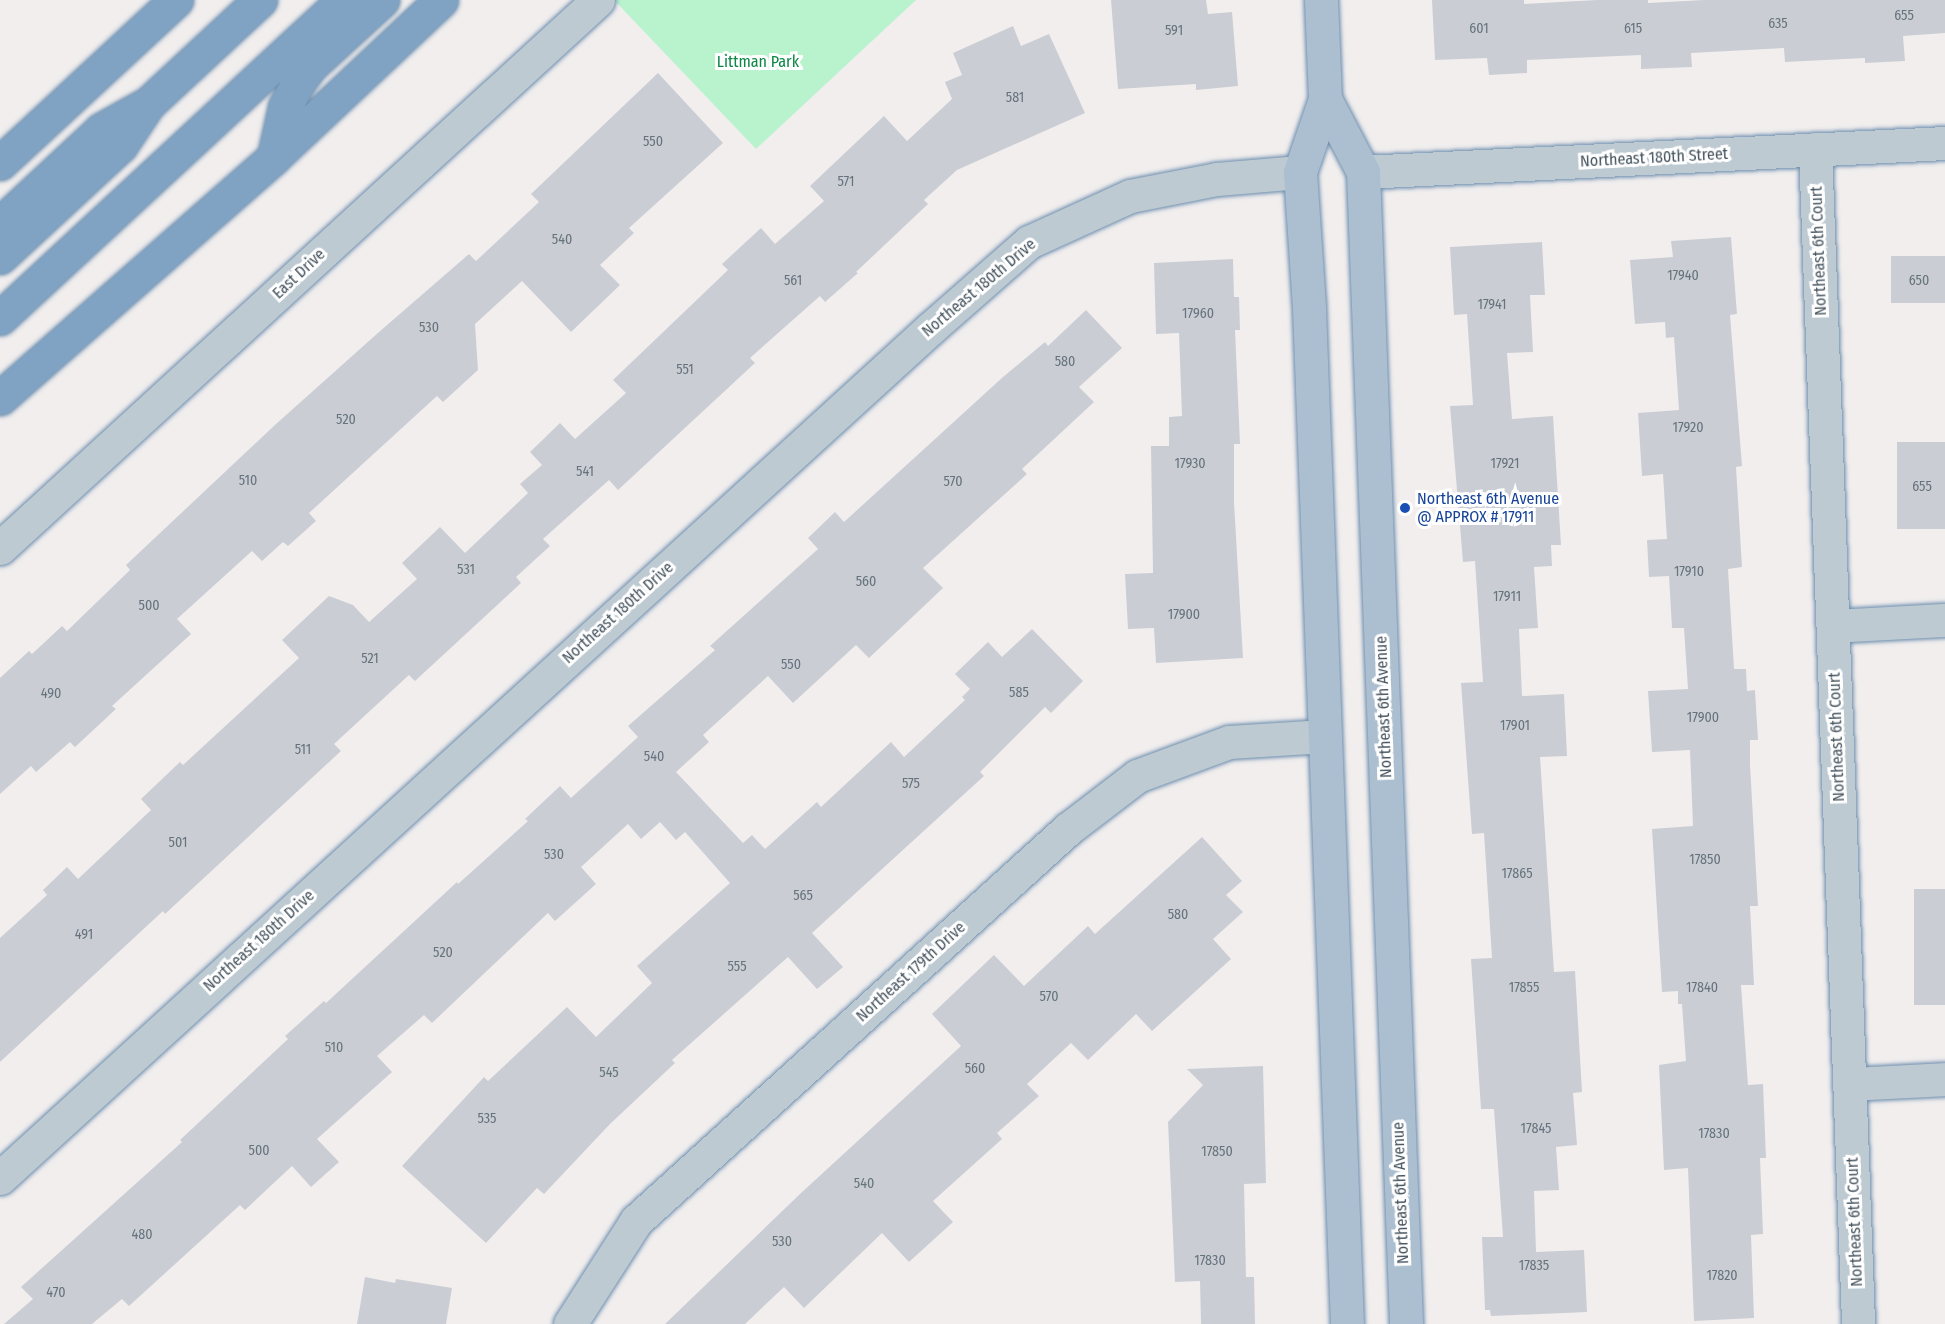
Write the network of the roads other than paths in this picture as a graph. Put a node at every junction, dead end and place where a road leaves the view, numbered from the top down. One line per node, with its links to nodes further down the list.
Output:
1 (176, 0): 13 (highway)
2 (260, 0): 9 (highway)
3 (343, 0): 18 (highway)
4 (382, 0): 12 (highway)
5 (441, 0): 12 (highway)
6 (598, 0): 20 (street, East Drive)
7 (1321, 0): 8 (main road, Northeast 6th Avenue)
8 (1325, 99): 14 (main road, Northeast 6th Avenue); 15 (main road, Northeast 6th Avenue)
9 (148, 104): 16 (highway); 17 (highway)
10 (1945, 143): 11 (street, Northeast 180th Street)
11 (1815, 149): 15 (street, Northeast 180th Street); 22 (street, Northeast 6th Court)
12 (274, 157): 19 (highway)
13 (0, 164)
14 (1300, 172): 23 (main road, Northeast 6th Avenue); 26 (street, Northeast 180th Drive)
15 (1363, 172): 29 (main road, Northeast 6th Avenue)
16 (0, 224)
17 (0, 257)
18 (0, 318)
19 (0, 398)
20 (0, 548)
21 (1945, 620): 22 (street)
22 (1833, 626): 25 (street, Northeast 6th Court)
23 (1325, 736): 27 (street, Northeast 179th Drive); 28 (main road, Northeast 6th Avenue)
24 (1945, 1079): 25 (street)
25 (1850, 1084): 30 (street, Northeast 6th Court)
26 (0, 1178)
27 (570, 1324)
28 (1347, 1324)
29 (1406, 1324)
30 (1858, 1324)

